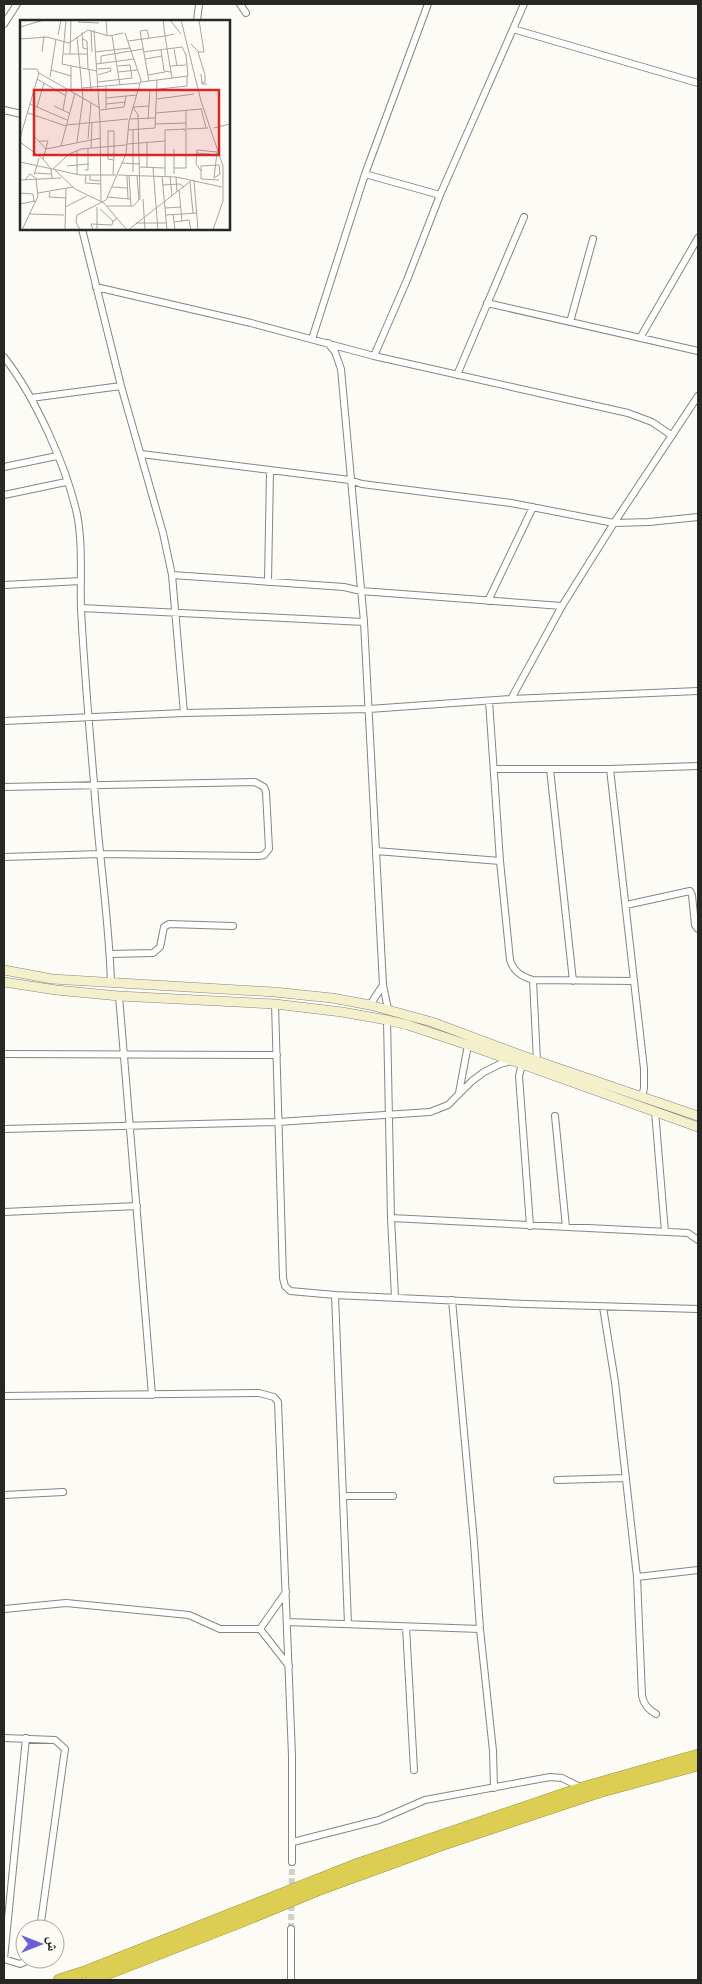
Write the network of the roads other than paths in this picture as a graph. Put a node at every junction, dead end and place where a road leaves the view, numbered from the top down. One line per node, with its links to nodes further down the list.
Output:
1 (17, 4): 8 (street)
2 (200, 4): 7 (street)
3 (240, 4): 6 (street)
4 (428, 4): 13 (street)
5 (524, 4): 9 (street)
6 (246, 13)
7 (197, 20)
8 (4, 24)
9 (513, 29): 10 (street); 14 (street)
10 (698, 83)
11 (4, 110): 12 (street)
12 (20, 114)
13 (365, 174): 14 (street); 23 (street)
14 (440, 196): 26 (street)
15 (524, 217): 20 (street)
16 (82, 230): 19 (street)
17 (698, 238): 22 (street)
18 (593, 239): 21 (street)
19 (96, 287): 23 (street); 29 (street)
20 (487, 303): 21 (street); 28 (street)
21 (570, 322): 22 (street)
22 (640, 338): 25 (street)
23 (312, 339): 24 (street)
24 (328, 343): 26 (street); 37 (street)
25 (698, 351)
26 (374, 356): 28 (street)
27 (4, 357): 31 (street)
28 (457, 375): 32 (street)
29 (121, 386): 31 (street); 33 (street)
30 (698, 396): 32 (street)
31 (31, 398): 34 (street)
32 (671, 435): 42 (street)
33 (141, 454): 36 (street); 43 (street)
34 (57, 456): 35 (street); 38 (street)
35 (4, 467)
36 (270, 470): 37 (street); 45 (street)
37 (350, 480): 40 (street); 47 (street)
38 (66, 482): 39 (street); 44 (street)
39 (4, 495)
40 (533, 507): 42 (street); 48 (street)
41 (698, 517): 42 (street)
42 (614, 523): 49 (street)
43 (172, 575): 45 (street); 51 (street)
44 (81, 581): 46 (street); 50 (street)
45 (268, 582): 47 (street)
46 (4, 585)
47 (362, 591): 48 (street); 52 (street)
48 (488, 601): 49 (street)
49 (562, 606): 54 (street)
50 (81, 608): 51 (street); 58 (street)
51 (176, 612): 52 (street); 57 (street)
52 (364, 622): 56 (street)
53 (698, 691): 54 (street)
54 (511, 699): 55 (street)
55 (489, 701): 56 (street); 61 (street)
56 (369, 710): 57 (street); 66 (street)
57 (184, 713): 58 (street)
58 (89, 716): 59 (street); 64 (street)
59 (4, 721)
60 (698, 766): 63 (street)
61 (494, 769): 62 (street); 69 (street)
62 (550, 769): 63 (street); 76 (street)
63 (610, 769): 70 (street)
64 (94, 786): 65 (street); 67 (street); 67 (street)
65 (4, 787)
66 (376, 851): 69 (street); 80 (street)
67 (101, 854): 68 (street); 73 (street)
68 (4, 857)
69 (500, 861): 75 (street)
70 (626, 905): 72 (street); 77 (street)
71 (232, 926): 73 (street)
72 (698, 929)
73 (111, 954): 79 (street)
74 (4, 970): 79 (main road)
75 (533, 980): 76 (street); 92 (street)
76 (573, 981): 77 (street)
77 (634, 981): 95 (street)
78 (4, 982): 81 (main road)
79 (112, 983): 82 (main road)
80 (382, 985): 84 (street); 86 (street)
81 (119, 996): 83 (main road); 90 (street)
82 (311, 996): 84 (main road); 85 (main road)
83 (275, 1004): 85 (main road); 91 (street)
84 (370, 1005): 86 (main road)
85 (311, 1008): 87 (main road)
86 (388, 1010): 92 (main road)
87 (387, 1020): 88 (main road); 97 (street)
88 (468, 1045): 93 (main road); 94 (street)
89 (4, 1054): 90 (street)
90 (125, 1054): 91 (street); 101 (street)
91 (276, 1055): 100 (street)
92 (537, 1061): 95 (main road)
93 (518, 1063): 94 (street); 96 (main road); 107 (street)
94 (458, 1094): 97 (street)
95 (642, 1097): 99 (main road)
96 (655, 1111): 102 (main road); 109 (street)
97 (389, 1115): 100 (street); 106 (street)
98 (556, 1116): 108 (street)
99 (698, 1116)
100 (278, 1122): 101 (street); 111 (street)
101 (130, 1125): 103 (street); 104 (street)
102 (698, 1127)
103 (4, 1129)
104 (137, 1206): 105 (street); 116 (street)
105 (4, 1212)
106 (391, 1218): 107 (street); 112 (street)
107 (530, 1226): 108 (street)
108 (566, 1227): 109 (street)
109 (665, 1232): 110 (street)
110 (698, 1240)
111 (335, 1295): 112 (street); 122 (street)
112 (395, 1297): 113 (street)
113 (452, 1300): 114 (street); 132 (street)
114 (603, 1307): 115 (street); 118 (street)
115 (698, 1309)
116 (152, 1395): 117 (street); 126 (street)
117 (4, 1396)
118 (626, 1478): 119 (street); 125 (street)
119 (557, 1480)
120 (63, 1492): 121 (street)
121 (4, 1495)
122 (344, 1496): 123 (street); 129 (street)
123 (392, 1496)
124 (698, 1570): 125 (street)
125 (637, 1578): 134 (street)
126 (286, 1592): 128 (street); 131 (street)
127 (4, 1609): 131 (street)
128 (287, 1622): 129 (street); 133 (street)
129 (348, 1624): 130 (street)
130 (406, 1627): 132 (street); 139 (street)
131 (260, 1629): 133 (street)
132 (480, 1629): 140 (street)
133 (289, 1666): 142 (street)
134 (656, 1714)
135 (4, 1738): 136 (street)
136 (26, 1738): 144 (street); 146 (street)
137 (698, 1755): 141 (highway)
138 (698, 1765): 148 (highway)
139 (414, 1770)
140 (494, 1788): 141 (street); 142 (street)
141 (582, 1788): 147 (highway)
142 (293, 1842): 143 (street)
143 (292, 1862)
144 (41, 1919)
145 (291, 1929): 149 (street)
146 (4, 1959)
147 (59, 1980)
148 (91, 1980)
149 (291, 1980)

